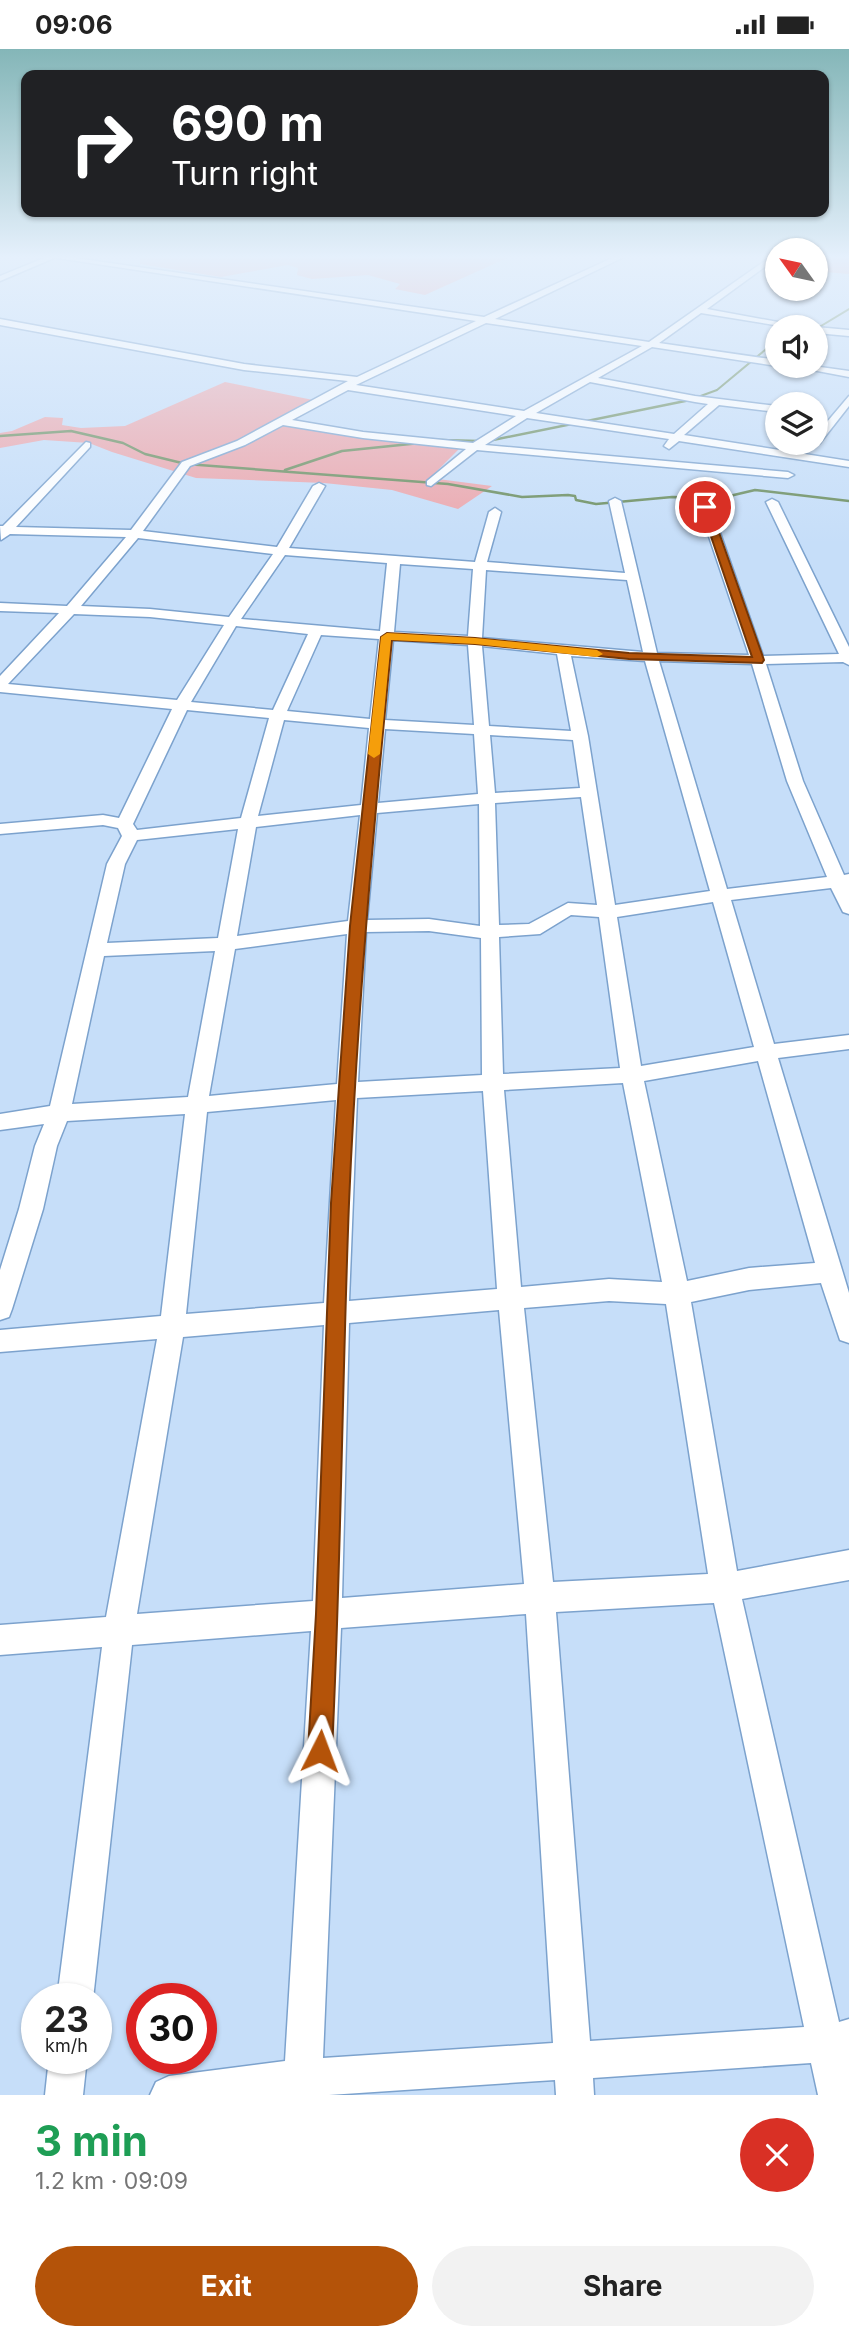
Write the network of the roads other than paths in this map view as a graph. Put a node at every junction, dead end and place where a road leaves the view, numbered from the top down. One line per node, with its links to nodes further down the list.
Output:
1 (172, 353): 9 (street)
2 (415, 353): 9 (street)
3 (635, 353): 8 (street)
4 (710, 353): 5 (street)
5 (765, 361)
6 (828, 371): 7 (street)
7 (849, 374)
8 (589, 379): 11 (street); 13 (street)
9 (353, 384): 13 (street); 17 (street)
10 (849, 399): 14 (street)
11 (716, 402): 12 (street); 18 (street)
12 (765, 408)
13 (526, 414): 18 (street); 20 (street)
14 (830, 416): 15 (street); 16 (street)
15 (849, 418)
16 (828, 419)
17 (280, 421): 20 (street); 31 (street)
18 (678, 438): 21 (street); 23 (street)
19 (86, 445): 30 (street)
20 (477, 445): 23 (street); 24 (street)
21 (803, 457): 22 (street); 23 (street)
22 (849, 464)
23 (650, 465)
24 (431, 483)
25 (319, 486): 32 (street)
26 (615, 502): 35 (street)
27 (772, 502): 44 (street)
28 (705, 507): 45 (street)
29 (495, 512): 34 (street)
30 (3, 532): 31 (street)
31 (134, 534): 32 (street); 37 (street)
32 (281, 551): 33 (street); 38 (street)
33 (394, 559): 34 (street); 40 (street)
34 (480, 566): 35 (street); 41 (street)
35 (633, 577): 43 (street)
36 (0, 607): 37 (street)
37 (72, 610): 38 (street); 46 (street)
38 (233, 621): 39 (street); 47 (street)
39 (316, 631): 40 (street); 48 (street)
40 (387, 637): 41 (street); 49 (street)
41 (475, 641): 42 (street); 50 (street)
42 (563, 651): 43 (street); 51 (street)
43 (651, 657): 45 (street); 59 (street)
44 (848, 659): 45 (street)
45 (758, 660): 58 (street)
46 (0, 686): 47 (street)
47 (181, 704): 48 (street); 57 (street)
48 (278, 715): 49 (street); 55 (street)
49 (377, 724): 50 (street); 54 (street)
50 (481, 730): 51 (street); 53 (street)
51 (580, 736): 52 (street)
52 (587, 792): 53 (street); 61 (street)
53 (487, 799): 54 (street); 63 (street)
54 (368, 811): 55 (street); 62 (street)
55 (248, 823): 57 (street); 64 (street)
56 (0, 830): 57 (street)
57 (128, 830): 65 (street)
58 (843, 881): 59 (street); 60 (street)
59 (722, 895): 61 (street); 67 (street)
60 (849, 908)
61 (608, 912): 63 (street); 68 (street)
62 (357, 926): 63 (street); 64 (street); 70 (street)
63 (490, 932): 69 (street)
64 (228, 944): 65 (street); 71 (street)
65 (96, 950): 72 (street)
66 (849, 1042): 67 (street)
67 (767, 1052): 68 (street); 74 (street)
68 (632, 1075): 69 (street); 75 (street)
69 (493, 1084): 70 (street); 76 (street)
70 (347, 1091): 71 (street); 78 (street)
71 (197, 1105): 72 (street); 79 (street)
72 (59, 1113): 73 (street); 77 (street)
73 (0, 1122)
74 (836, 1265): 75 (street); 80 (street)
75 (677, 1294): 76 (street); 83 (street)
76 (510, 1297): 78 (street); 84 (street)
77 (0, 1309)
78 (337, 1313): 79 (street); 85 (street)
79 (172, 1326): 81 (street); 86 (street)
80 (849, 1332)
81 (0, 1341)
82 (849, 1565): 83 (street)
83 (725, 1588): 84 (street); 89 (street)
84 (540, 1598): 85 (street); 91 (street)
85 (327, 1614): 86 (street); 92 (street)
86 (119, 1630): 87 (street); 88 (street)
87 (0, 1640)
88 (77, 1983)
89 (838, 2041): 91 (street); 95 (street)
90 (66, 2074): 93 (street)
91 (574, 2078): 92 (street)
92 (302, 2086): 94 (street)
93 (64, 2095)
94 (169, 2095)
95 (837, 2095)

